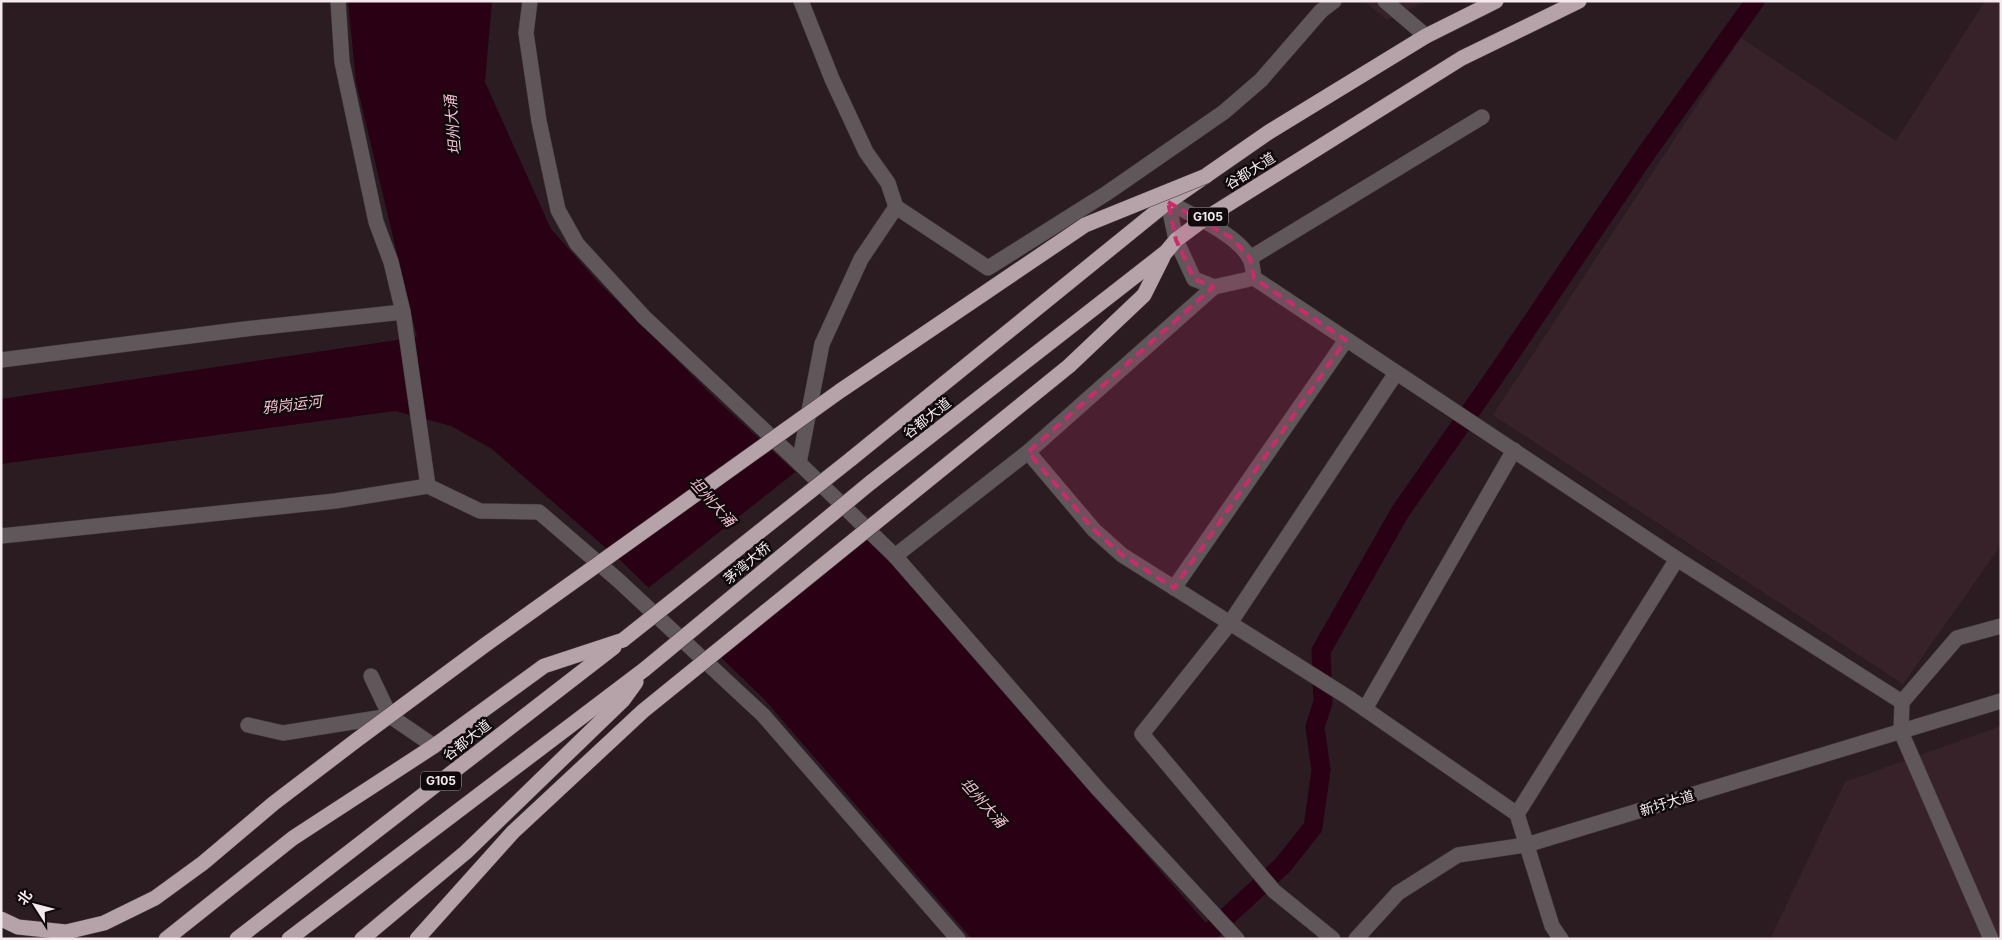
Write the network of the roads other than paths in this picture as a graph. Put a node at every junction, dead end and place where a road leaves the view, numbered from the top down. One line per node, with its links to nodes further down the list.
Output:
1 (338, 1): 19 (street)
2 (530, 1): 26 (street)
3 (800, 1): 12 (street)
4 (1334, 1): 12 (street)
5 (1385, 1): 8 (street)
6 (1496, 1): 8 (highway, 谷都大道 / G105)
7 (1579, 1): 13 (highway, 谷都大道 / G105)
8 (1426, 36): 10 (highway, 谷都大道 / G105)
9 (1482, 118): 16 (street)
10 (1206, 176): 11 (highway, 谷都大道 / G105); 47 (highway, bridge)
11 (1168, 202): 13 (street); 14 (street); 25 (highway, 谷都大道 / G105)
12 (896, 207): 26 (street)
13 (1203, 220): 14 (highway, 谷都大道 / G105); 16 (street)
14 (1176, 240): 15 (highway, 谷都大道 / G105); 18 (street)
15 (1166, 252): 27 (highway, 谷都大道 / G105); 52 (highway, bridge)
16 (1250, 258): 17 (street)
17 (1254, 278): 18 (street); 20 (street)
18 (1214, 286): 24 (street)
19 (403, 312): 21 (street); 28 (street)
20 (1346, 340): 22 (street); 32 (street)
21 (1, 360)
22 (1396, 373): 23 (street); 33 (street)
23 (1514, 450): 31 (street); 40 (street)
24 (1028, 452): 30 (street); 32 (street)
25 (851, 459): 35 (highway, 茅湾大桥 / G105, bridge)
26 (799, 463): 30 (street)
27 (870, 483): 36 (highway, 茅湾大桥 / G105, bridge)
28 (428, 486): 29 (street); 53 (street)
29 (1, 536)
30 (895, 556): 54 (street)
31 (1678, 559): 39 (street); 45 (street)
32 (1174, 588): 33 (street)
33 (1230, 623): 40 (street); 55 (street)
34 (2001, 626): 39 (street)
35 (623, 640): 44 (highway); 49 (highway, 谷都大道 / G105)
36 (645, 669): 50 (highway, G105); 51 (highway)
37 (371, 676): 41 (street)
38 (2001, 701): 43 (street, 新圩大道)
39 (1902, 702): 43 (street)
40 (1365, 709): 45 (street)
41 (390, 716): 42 (street); 44 (street)
42 (248, 725)
43 (1901, 732): 46 (street, 新圩大道); 58 (street)
44 (434, 746): 48 (highway)
45 (1518, 814): 46 (street)
46 (1526, 845): 56 (street, 新圩大道); 57 (street)
47 (1, 920)
48 (167, 938)
49 (237, 939)
50 (289, 939)
51 (362, 939)
52 (417, 939)
53 (958, 939)
54 (1237, 939)
55 (1333, 939)
56 (1356, 939)
57 (1560, 939)
58 (1991, 939)

